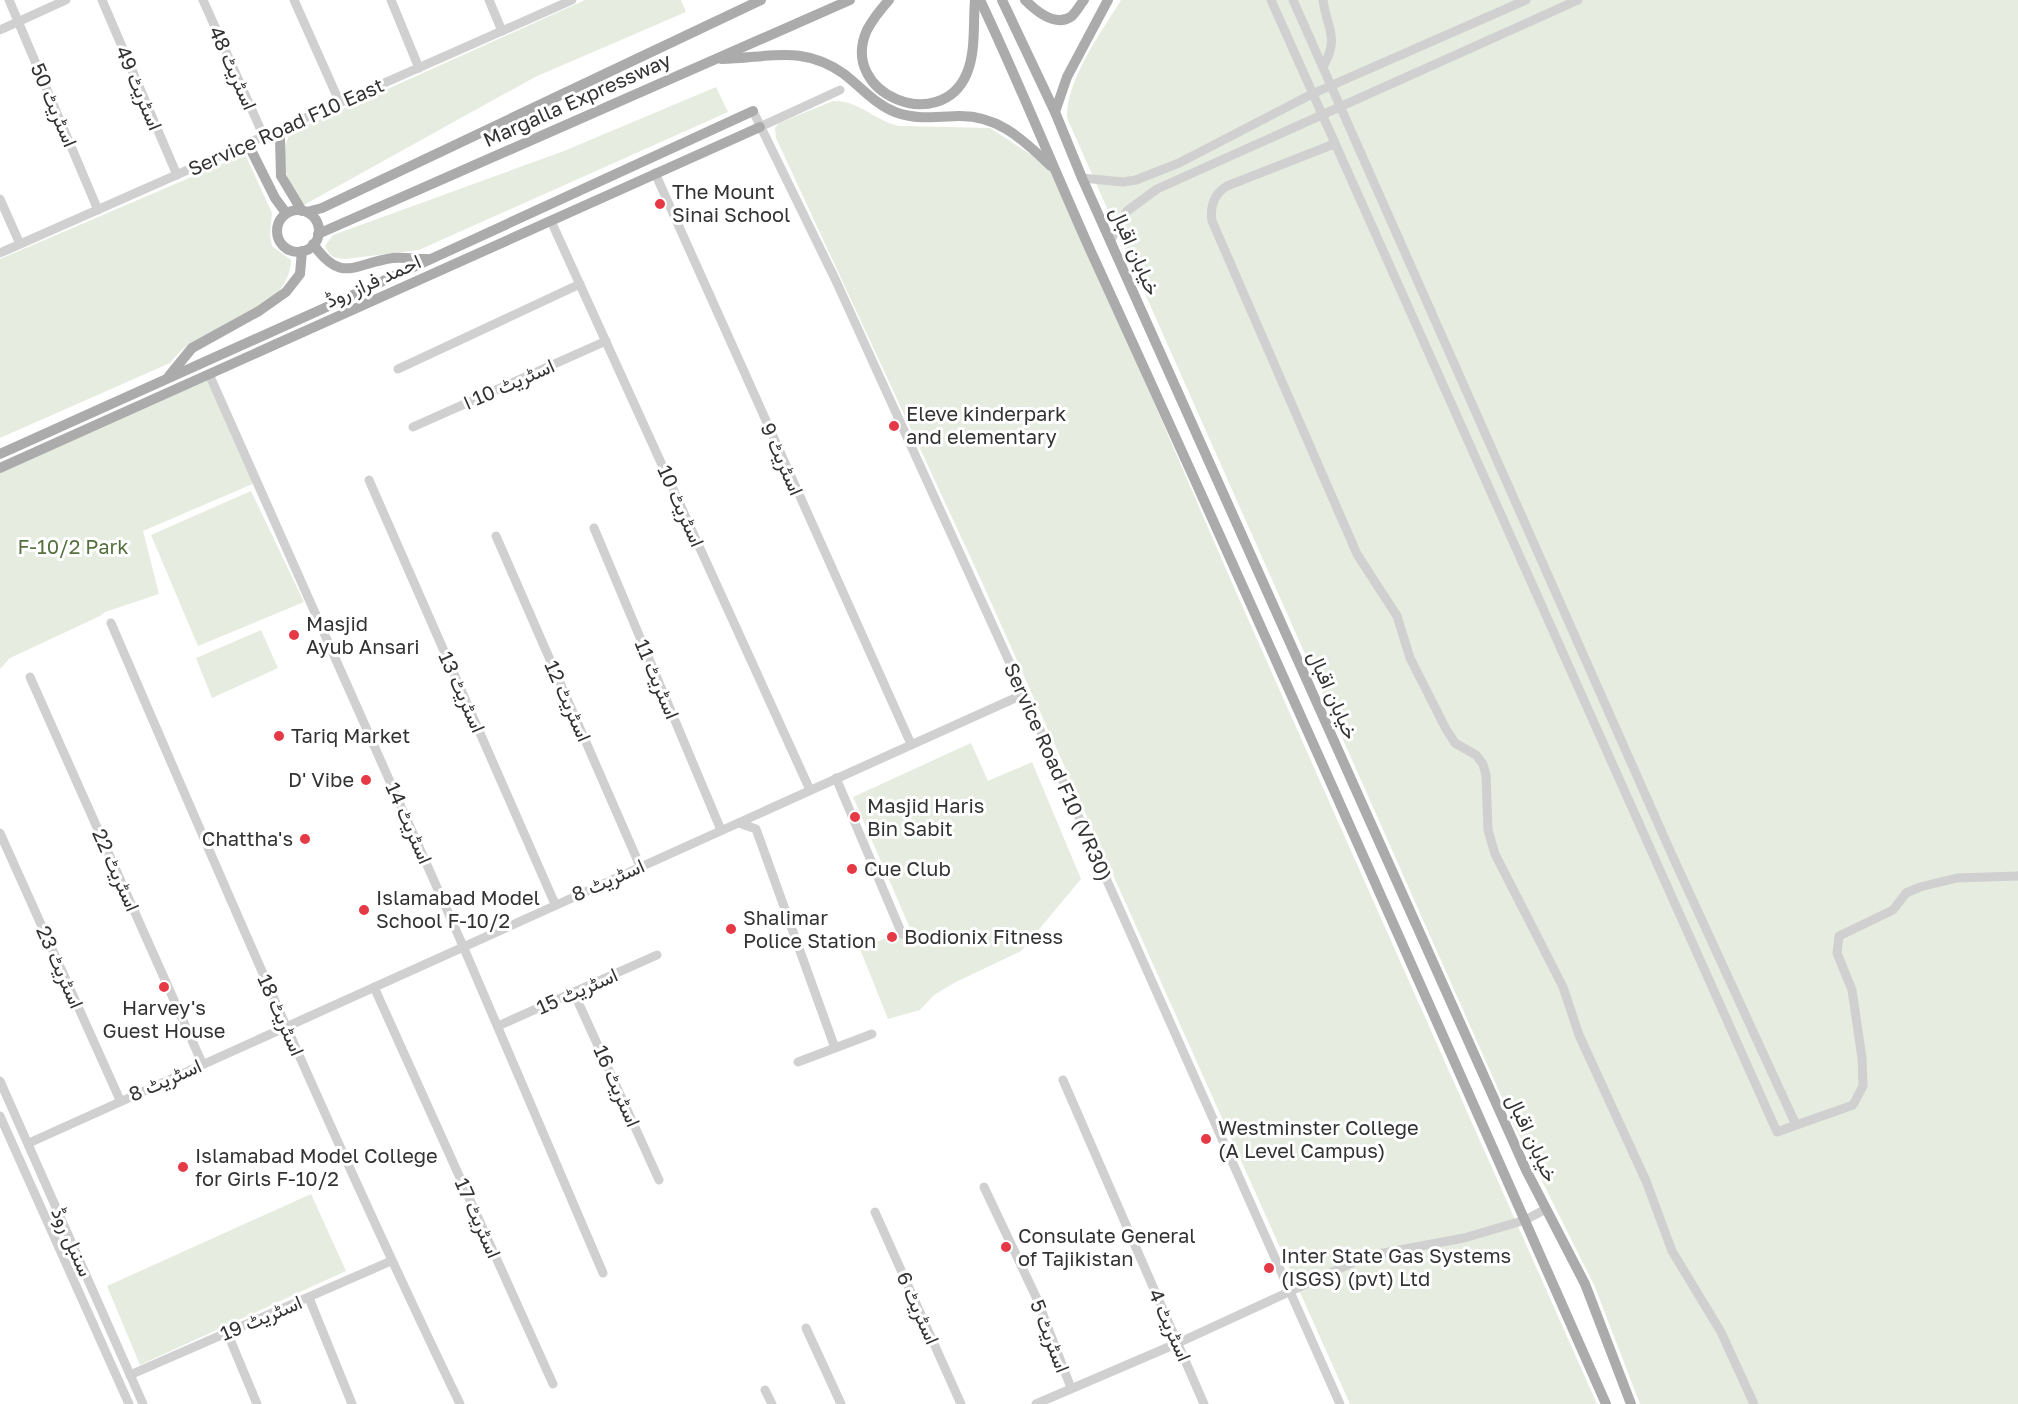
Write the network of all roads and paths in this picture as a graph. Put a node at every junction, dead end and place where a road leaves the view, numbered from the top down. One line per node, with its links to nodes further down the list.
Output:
1 (9, 0): 25 (street, اسٹریٹ 50)
2 (66, 0): 25 (street)
3 (102, 0): 46 (street, اسٹریٹ 49)
4 (203, 0): 41 (street, اسٹریٹ 48)
5 (294, 0): 34 (street)
6 (391, 0): 30 (street)
7 (489, 0): 27 (street)
8 (572, 0): 27 (street, Service Road F10 East)
9 (744, 0): 24 (main road)
10 (761, 0): 24 (main road, Margalla Expressway)
11 (850, 0): 28 (main road, Margalla Expressway)
12 (889, 0): 13 (main road)
13 (975, 0)
14 (980, 0): 44 (main road, خیابان اقبال)
15 (1002, 0): 37 (main road, خیابان اقبال)
16 (1025, 0): 17 (main road)
17 (1084, 0)
18 (1108, 0): 37 (main road)
19 (1270, 0): 33 (street)
20 (1293, 0): 29 (street)
21 (1323, 0): 29 (street)
22 (1526, 0): 31 (street)
23 (1578, 0): 35 (street)
24 (729, 15): 50 (main road, Margalla Expressway)
25 (19, 21): 26 (street); 49 (street, اسٹریٹ 50)
26 (0, 30)
27 (502, 31): 30 (street, Service Road F10 East)
28 (716, 59): 44 (main road); 53 (main road, Margalla Expressway)
29 (1323, 66): 31 (street)
30 (419, 68): 34 (street, Service Road F10 East)
31 (1332, 86): 33 (street); 35 (street)
32 (840, 90): 39 (street)
33 (1312, 94): 38 (street); 47 (street)
34 (340, 103): 40 (street, Service Road F10 East)
35 (1342, 108): 38 (street); 99 (street)
36 (753, 111): 39 (street, Service Road F10 (VR30)); 58 (main road, احمد فراز روڈ)
37 (1055, 112): 47 (main road, خیابان اقبال)
38 (1322, 117): 43 (street); 54 (street)
39 (760, 127): 45 (main road, احمد فراز روڈ); 74 (street, Service Road F10 (VR30))
40 (277, 131): 41 (street, Service Road F10 East); 50 (main road)
41 (264, 137): 42 (street, Service Road F10 East)
42 (248, 144): 46 (street, Service Road F10 East); 51 (main road)
43 (1334, 144): 99 (street); 132 (street)
44 (1053, 169): 105 (main road, خیابان اقبال)
45 (655, 173): 52 (main road, احمد فراز روڈ); 75 (street, اسٹریٹ 9)
46 (177, 175): 49 (street, Service Road F10 East)
47 (1082, 178): 54 (main road, خیابان اقبال)
48 (0, 199): 55 (street)
49 (98, 210): 55 (street, Service Road F10 East)
50 (305, 211): 51 (main road); 53 (main road)
51 (286, 213): 56 (main road)
52 (551, 221): 59 (street, اسٹریٹ 10); 61 (main road, احمد فراز روڈ)
53 (316, 239): 56 (main road); 58 (main road)
54 (1111, 240): 103 (main road, خیابان اقبال)
55 (20, 244): 57 (street, Service Road F10 East)
56 (302, 251): 65 (main road)
57 (0, 253)
58 (431, 259): 60 (main road, احمد فراز روڈ)
59 (580, 284): 62 (street, اسٹریٹ 10); 63 (street)
60 (320, 310): 61 (main road); 65 (main road, احمد فراز روڈ)
61 (326, 322): 64 (main road, احمد فراز روڈ)
62 (606, 341): 66 (street, اسٹریٹ 10 ا); 77 (street, اسٹریٹ 10)
63 (398, 369)
64 (209, 374): 68 (main road, احمد فراز روڈ); 85 (street, اسٹریٹ 14)
65 (167, 379): 67 (main road, احمد فراز روڈ)
66 (413, 427)
67 (0, 453)
68 (0, 468)
69 (369, 480): 83 (street, اسٹریٹ 13)
70 (594, 528): 79 (street, اسٹریٹ 11)
71 (496, 536): 81 (street, اسٹریٹ 12)
72 (111, 623): 89 (street, اسٹریٹ 18)
73 (30, 677): 94 (street, اسٹریٹ 22)
74 (1024, 694): 75 (street, اسٹریٹ 8); 108 (street, Service Road F10 (VR30))
75 (911, 744): 76 (street, اسٹریٹ 8)
76 (836, 778): 77 (street, اسٹریٹ 8); 84 (street)
77 (810, 790): 78 (street, اسٹریٹ 8)
78 (738, 823): 79 (street, اسٹریٹ 8); 92 (street)
79 (721, 830): 81 (street, اسٹریٹ 8)
80 (0, 833): 97 (street, اسٹریٹ 23)
81 (640, 866): 83 (street, اسٹریٹ 8)
82 (2018, 876): 99 (street)
83 (555, 904): 85 (street, اسٹریٹ 8)
84 (902, 934)
85 (464, 946): 87 (street, اسٹریٹ 8); 90 (street, اسٹریٹ 14)
86 (657, 955): 88 (street, اسٹریٹ 15)
87 (374, 987): 89 (street, اسٹریٹ 8); 116 (street, اسٹریٹ 17)
88 (574, 993): 90 (street, اسٹریٹ 15); 101 (street, اسٹریٹ 16)
89 (285, 1026): 94 (street, اسٹریٹ 8); 106 (street, اسٹریٹ 18)
90 (498, 1026): 107 (street, اسٹریٹ 14)
91 (872, 1034): 92 (street)
92 (835, 1047): 93 (street)
93 (798, 1062)
94 (202, 1063): 97 (street, اسٹریٹ 8)
95 (0, 1080): 100 (street, سنبل روڈ)
96 (1063, 1080): 114 (street, اسٹریٹ 4)
97 (120, 1100): 100 (street, اسٹریٹ 8)
98 (0, 1116): 113 (street, سنبل روڈ)
99 (1796, 1125)
100 (29, 1143): 111 (street, سنبل روڈ)
101 (659, 1180)
102 (984, 1187): 117 (street, اسٹریٹ 5)
103 (1546, 1209): 105 (street); 131 (main road, خیابان اقبال)
104 (875, 1212): 126 (street, اسٹریٹ 6)
105 (1525, 1220): 108 (street); 130 (main road, خیابان اقبال)
106 (391, 1261): 109 (street, اسٹریٹ 19); 123 (street, اسٹریٹ 18)
107 (603, 1274)
108 (1289, 1292): 114 (street); 129 (street, Service Road F10 (VR30))
109 (309, 1298): 112 (street, اسٹریٹ 19); 122 (street)
110 (806, 1329): 125 (street)
111 (111, 1331): 113 (street); 115 (street, سنبل روڈ)
112 (227, 1332): 115 (street, اسٹریٹ 19); 121 (street)
113 (99, 1337): 119 (street, سنبل روڈ)
114 (1178, 1343): 117 (street); 128 (street, اسٹریٹ 4)
115 (130, 1375): 120 (street, سنبل روڈ)
116 (553, 1383)
117 (1071, 1388): 127 (street)
118 (765, 1390): 124 (street)
119 (129, 1404)
120 (143, 1404)
121 (257, 1404)
122 (352, 1404)
123 (460, 1404)
124 (772, 1404)
125 (841, 1404)
126 (961, 1404)
127 (1035, 1404)
128 (1204, 1404)
129 (1340, 1404)
130 (1606, 1404)
131 (1632, 1404)
132 (1754, 1404)

